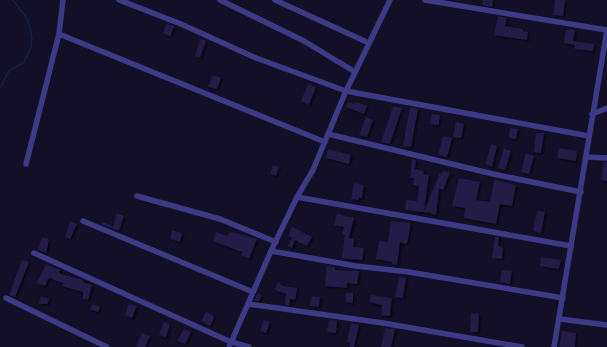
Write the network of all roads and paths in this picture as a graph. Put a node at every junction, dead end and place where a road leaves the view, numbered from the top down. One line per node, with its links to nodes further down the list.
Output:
1 (63, 0): 8 (street)
2 (119, 0): 11 (street)
3 (220, 0): 10 (street)
4 (275, 0): 9 (street)
5 (390, 0): 9 (street)
6 (425, 0): 7 (street)
7 (607, 30): 13 (street)
8 (59, 34): 16 (street); 19 (street)
9 (369, 43): 10 (street)
10 (355, 72): 11 (street)
11 (346, 90): 14 (street); 15 (street)
12 (607, 108): 13 (street)
13 (592, 114): 15 (street)
14 (328, 134): 16 (street); 20 (street)
15 (589, 136): 17 (street)
16 (325, 142): 22 (street)
17 (586, 156): 18 (street); 20 (street)
18 (607, 158)
19 (26, 164)
20 (581, 192): 25 (street)
21 (137, 196): 24 (street)
22 (297, 197): 24 (street); 25 (street)
23 (83, 221): 28 (street)
24 (276, 242): 26 (street)
25 (571, 246): 30 (street)
26 (271, 251): 28 (street); 30 (street)
27 (34, 253): 34 (street)
28 (253, 292): 31 (street)
29 (6, 298): 35 (street)
30 (563, 298): 32 (street)
31 (248, 304): 34 (street); 37 (street)
32 (560, 319): 33 (street); 38 (street)
33 (607, 325)
34 (230, 345): 36 (street)
35 (107, 347)
36 (249, 347)
37 (522, 347)
38 (554, 347)

